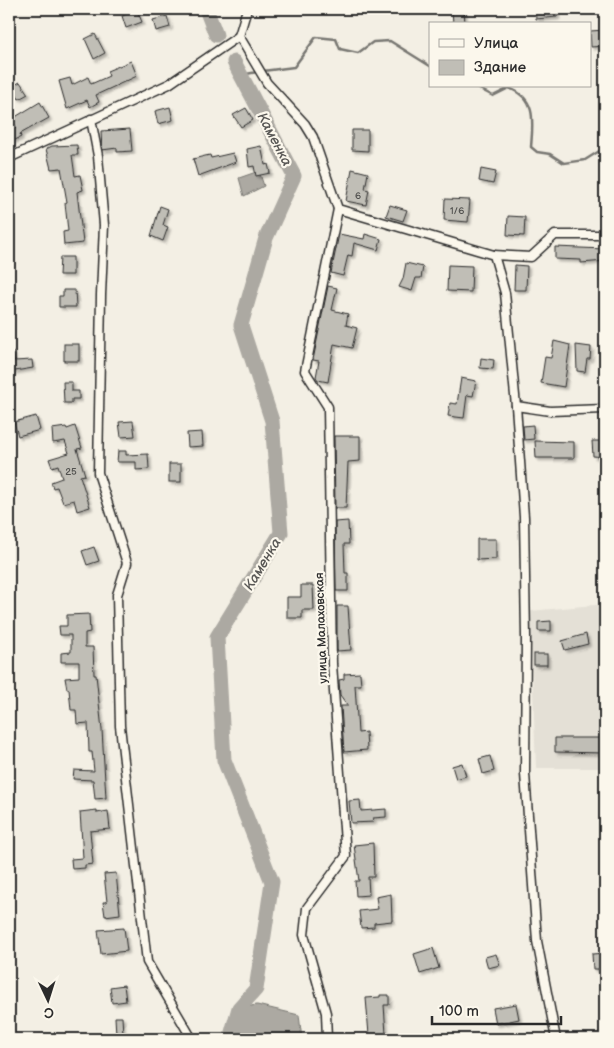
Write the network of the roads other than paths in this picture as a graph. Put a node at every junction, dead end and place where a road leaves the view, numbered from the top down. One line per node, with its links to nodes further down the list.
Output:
1 (247, 9): 2 (street)
2 (238, 36): 3 (street); 5 (street)
3 (91, 119): 4 (street); 10 (street)
4 (9, 158)
5 (338, 209): 7 (street); 11 (street, улица Малаховская)
6 (605, 235): 7 (street)
7 (494, 255): 8 (street)
8 (516, 406): 9 (street); 12 (street)
9 (605, 409)
10 (192, 1039)
11 (327, 1039)
12 (556, 1039)

